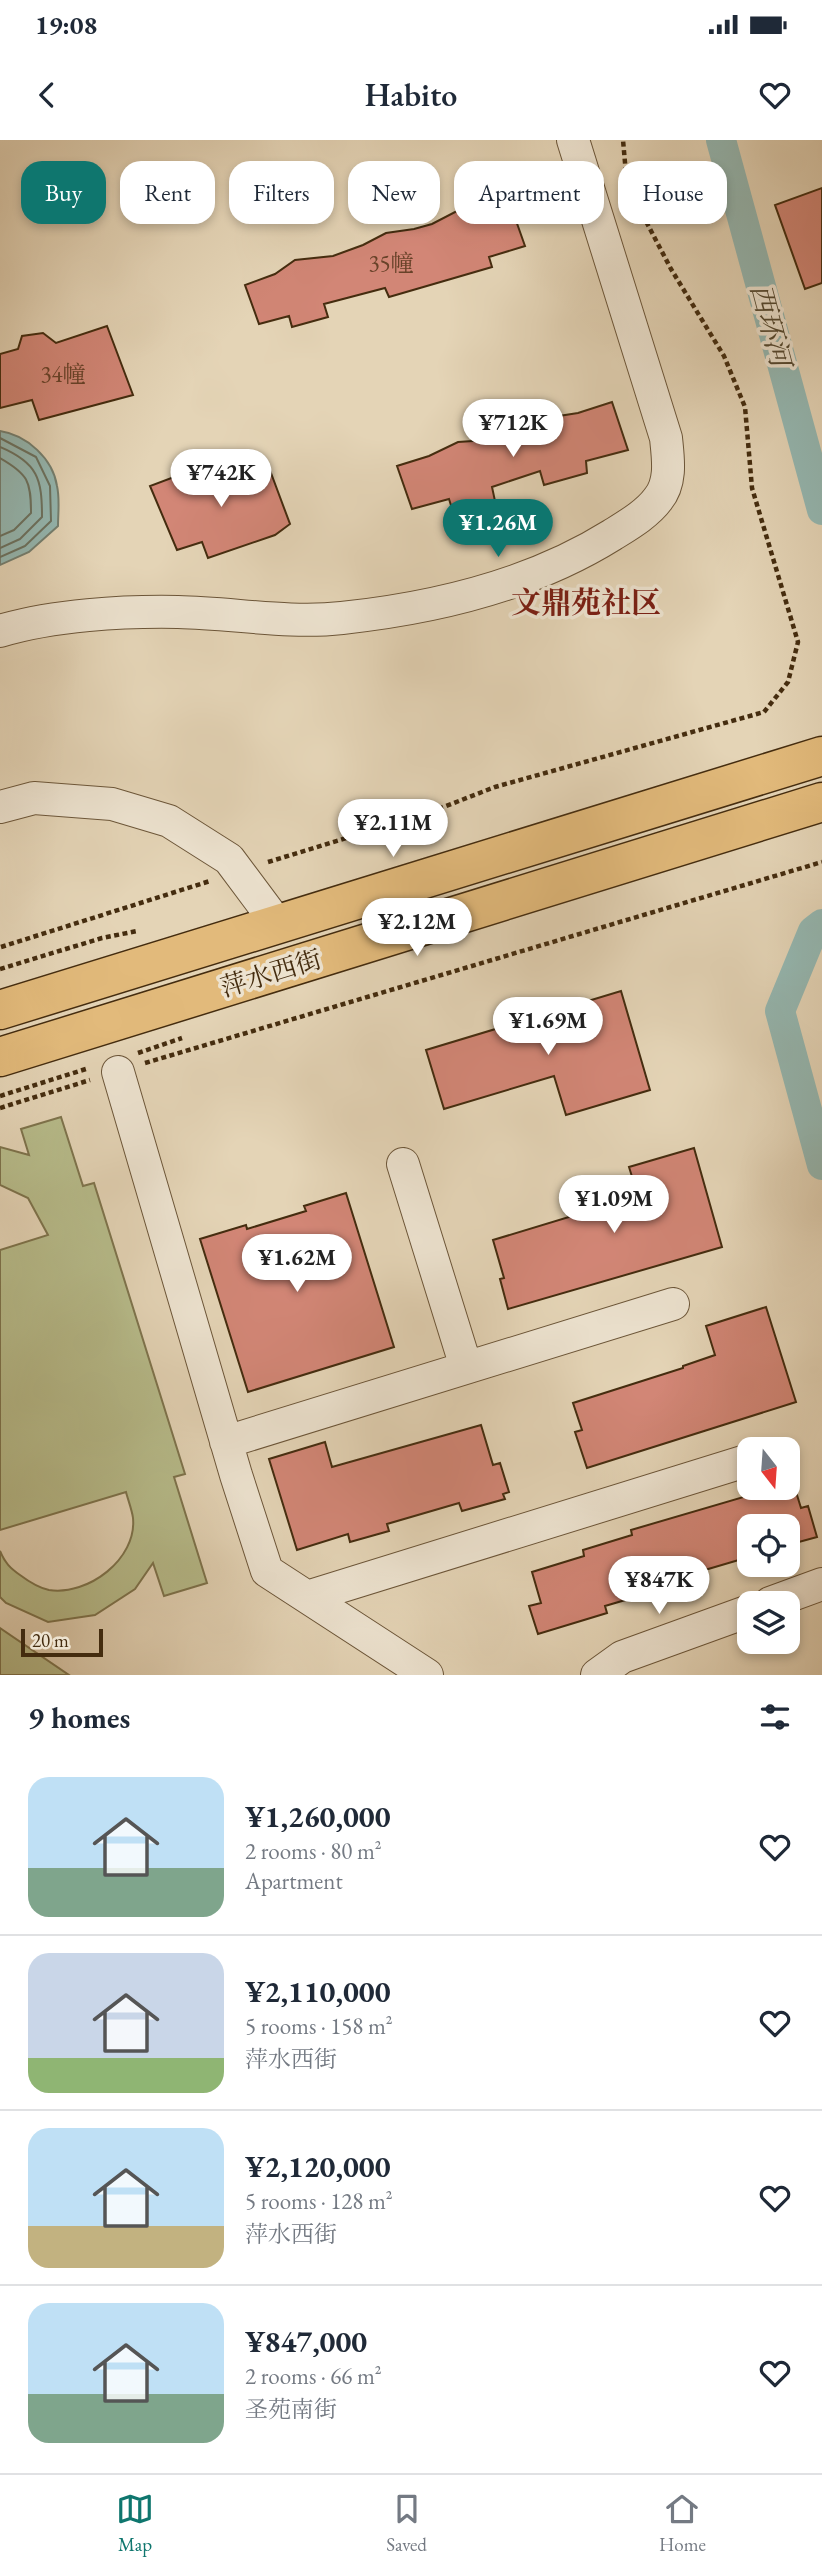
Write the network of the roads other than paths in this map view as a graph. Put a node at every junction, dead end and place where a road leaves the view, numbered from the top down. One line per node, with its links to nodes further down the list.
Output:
1 (573, 140): 2 (street)
2 (0, 631)
3 (812, 759): 6 (main road, 萍水西街)
4 (819, 803): 8 (main road, 萍水西街)
5 (0, 807): 6 (street)
6 (279, 926): 7 (main road, 萍水西街)
7 (0, 1010)
8 (0, 1056)
9 (118, 1072): 13 (street)
10 (403, 1164): 12 (street)
11 (673, 1304): 12 (street)
12 (466, 1367): 13 (street)
13 (226, 1442): 17 (street)
14 (737, 1464): 17 (street)
15 (822, 1584): 16 (street)
16 (800, 1592)
17 (307, 1597): 19 (street)
18 (737, 1615): 20 (street)
19 (427, 1675)
20 (597, 1675)

